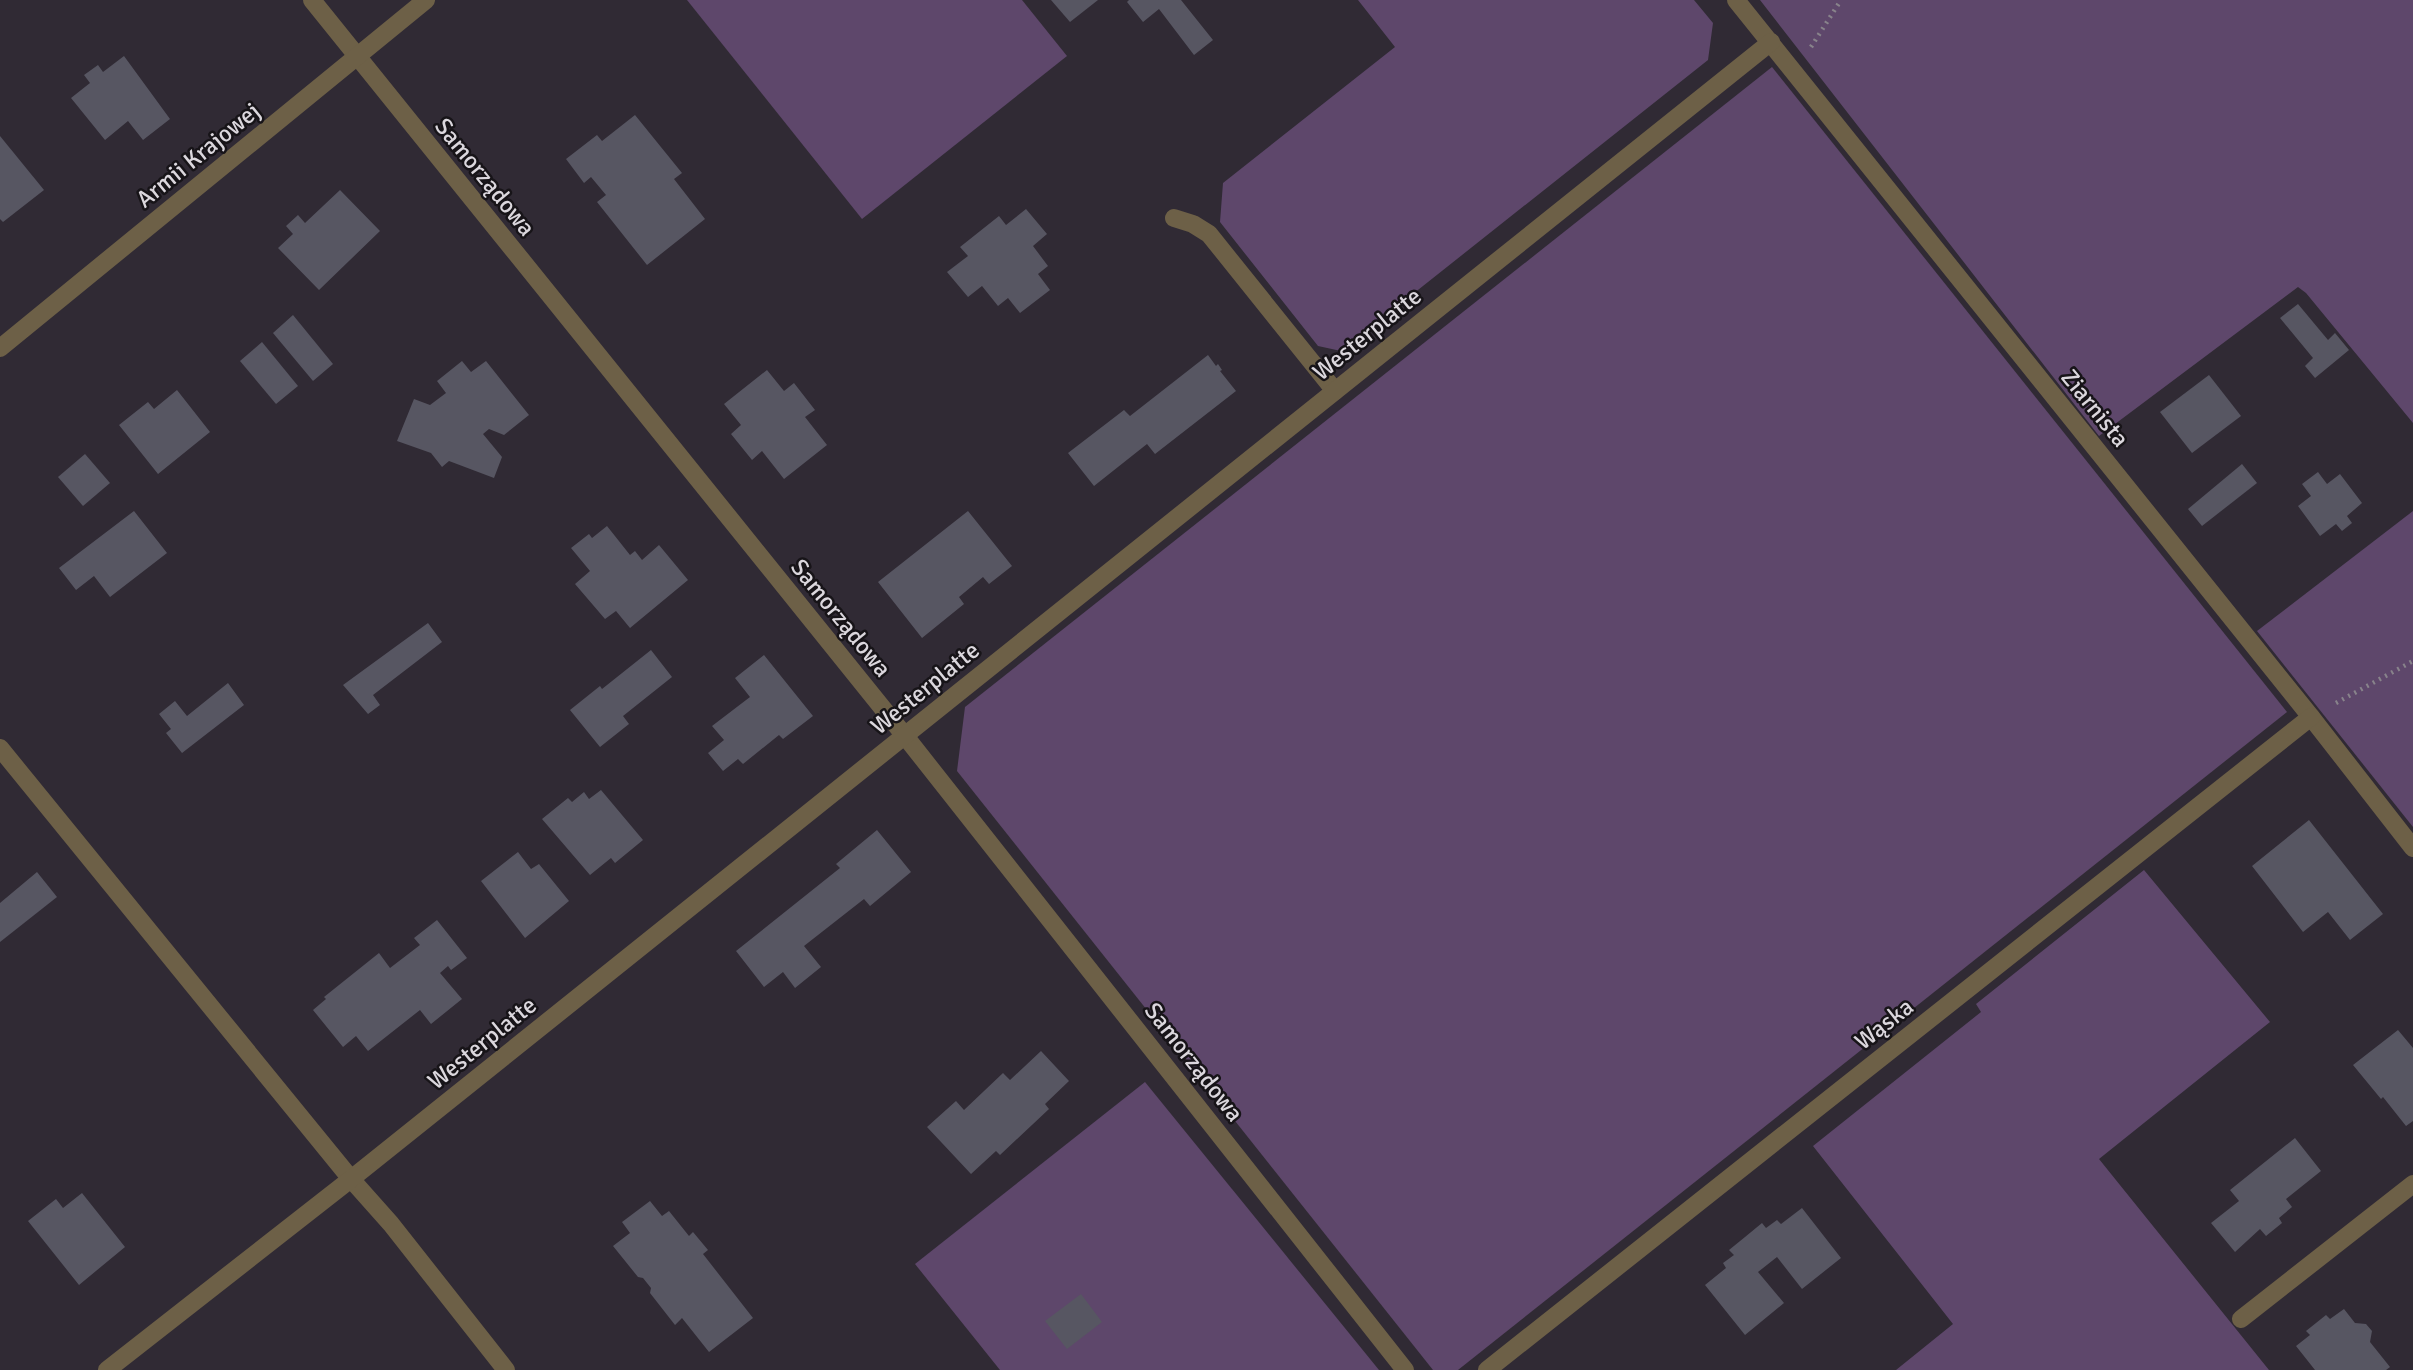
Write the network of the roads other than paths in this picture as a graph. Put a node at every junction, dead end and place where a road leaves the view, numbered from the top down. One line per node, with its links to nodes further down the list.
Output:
1 (312, 0): 5 (street, Samorządowa)
2 (426, 0): 5 (street, Armii Krajowej)
3 (1736, 0): 4 (street, Ziarnista)
4 (1771, 42): 8 (street, Westerplatte); 9 (street, Ziarnista)
5 (357, 57): 7 (street, Armii Krajowej); 10 (street, Samorządowa)
6 (1174, 218): 8 (street)
7 (0, 348)
8 (1335, 391): 10 (street, Westerplatte)
9 (2311, 717): 12 (street, Ziarnista); 19 (street, Wąska)
10 (905, 736): 13 (street, Westerplatte); 18 (street, Samorządowa)
11 (0, 748): 13 (street)
12 (2413, 848)
13 (351, 1179): 16 (street, Westerplatte); 17 (street)
14 (2413, 1184): 15 (street)
15 (2241, 1319)
16 (107, 1370)
17 (506, 1370)
18 (1405, 1370)
19 (1487, 1370)

